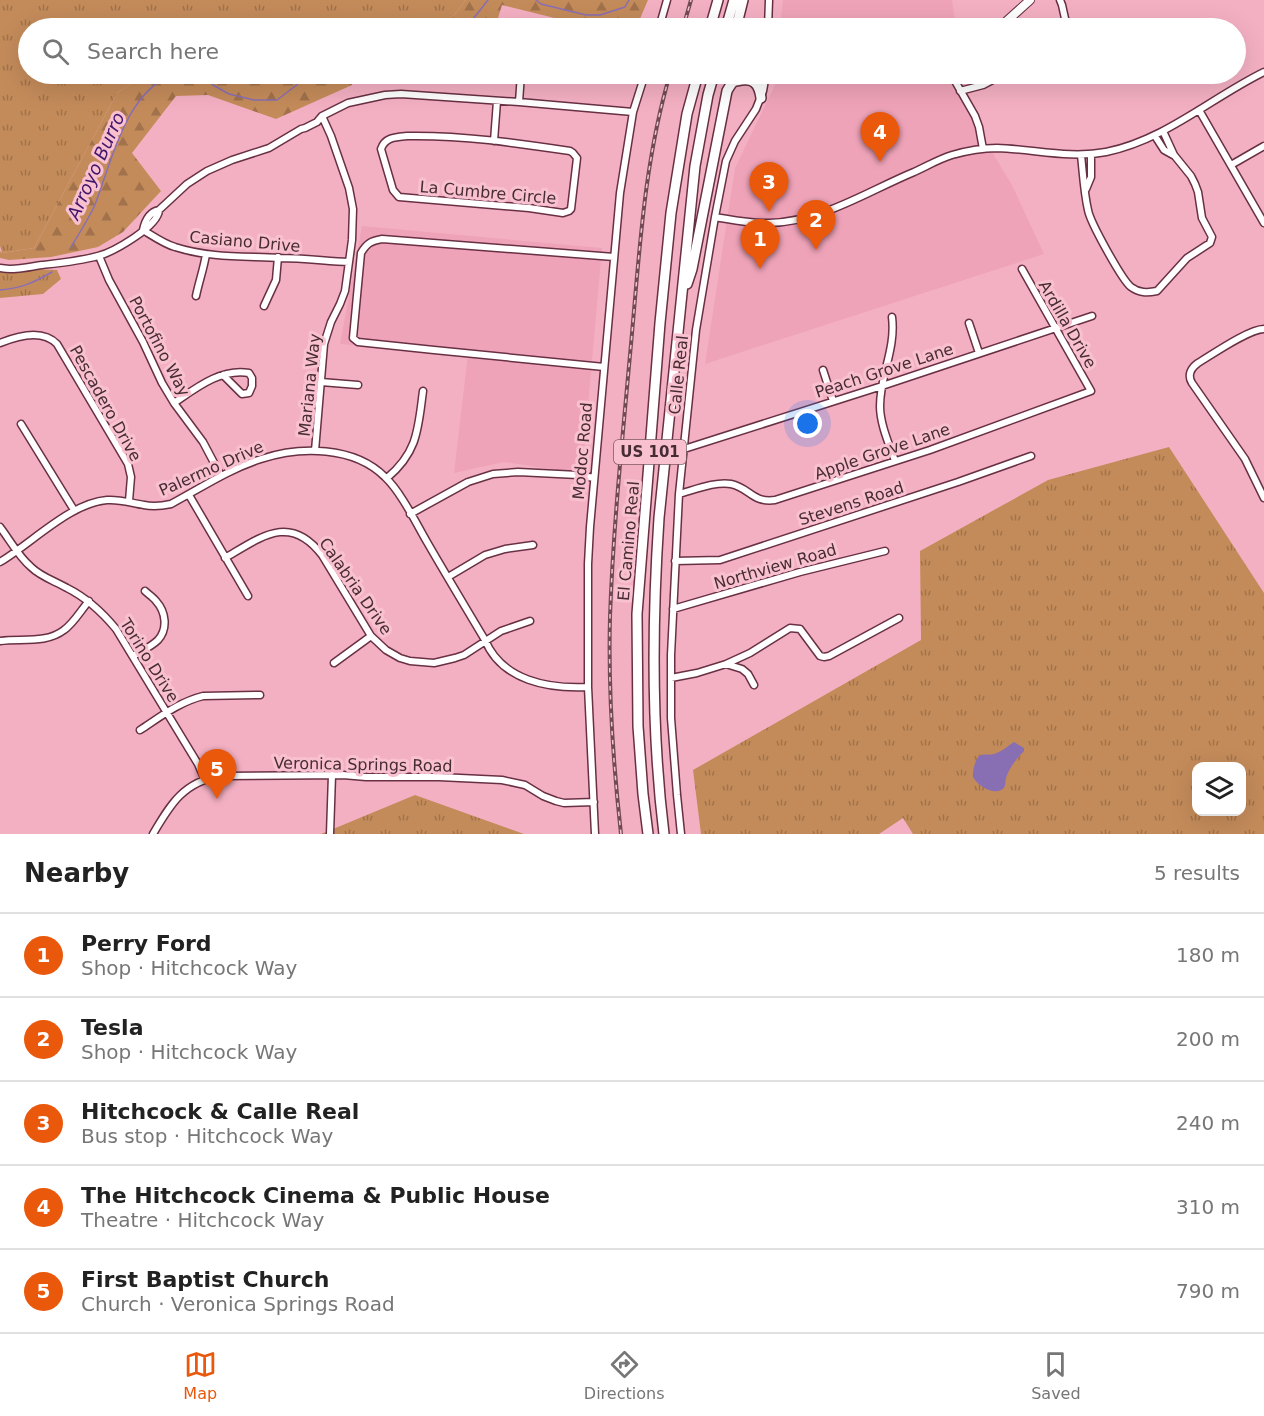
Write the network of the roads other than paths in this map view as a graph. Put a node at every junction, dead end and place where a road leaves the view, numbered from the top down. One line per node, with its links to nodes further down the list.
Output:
1 (667, 0): 8 (street)
2 (718, 0): 9 (highway)
3 (734, 0): 10 (highway)
4 (743, 0): 11 (highway)
5 (769, 0): 12 (street)
6 (1030, 0): 13 (main road)
7 (1060, 0): 14 (street)
8 (662, 18)
9 (713, 18)
10 (729, 18)
11 (738, 18)
12 (768, 18)
13 (1010, 18)
14 (1065, 18)
15 (1264, 72): 16 (street)
16 (1246, 83)
17 (520, 84): 30 (street)
18 (642, 84): 32 (street, Modoc Road)
19 (695, 84): 120 (highway, El Camino Real / US 101)
20 (711, 84): 55 (highway, El Camino Real / US 101)
21 (731, 84): 55 (highway)
22 (756, 84): 28 (highway)
23 (764, 84): 28 (street, Calle Real)
24 (956, 84): 27 (street)
25 (984, 84): 27 (street)
26 (1243, 84): 31 (street)
27 (960, 91): 38 (street)
28 (761, 98): 44 (street, Calle Real)
29 (497, 101): 30 (street); 33 (street); 36 (street)
30 (519, 102): 32 (street)
31 (1199, 110): 34 (street); 42 (street)
32 (633, 112): 50 (street, Modoc Road)
33 (322, 116): 46 (street); 51 (street, Mariana Way)
34 (1163, 131): 35 (street); 41 (street)
35 (1155, 136): 39 (street); 41 (street)
36 (494, 141): 36 (street, La Cumbre Circle)
37 (1264, 146): 42 (street)
38 (982, 149): 40 (street); 44 (street)
39 (1092, 154): 40 (street); 43 (street)
40 (1081, 155): 43 (street)
41 (1174, 155): 43 (street)
42 (1231, 165): 45 (street)
43 (1086, 190)
44 (715, 217): 75 (street, Calle Real)
45 (1264, 223)
46 (142, 230): 47 (street, Casiano Drive); 48 (street)
47 (206, 254): 49 (street, Casiano Drive); 54 (street)
48 (99, 256): 52 (street); 73 (street, Portofino Way)
49 (278, 257): 51 (street, Casiano Drive); 56 (street)
50 (614, 257): 64 (street, Modoc Road); 64 (street)
51 (349, 262): 67 (street, Mariana Way)
52 (0, 268)
53 (1022, 269): 60 (street, Ardilla Drive)
54 (196, 296)
55 (682, 297): 121 (highway, El Camino Real / US 101)
56 (264, 306)
57 (1092, 315): 60 (street, Peach Grove Lane)
58 (892, 317): 69 (street)
59 (969, 323): 63 (street)
60 (1055, 328): 63 (street, Peach Grove Lane); 71 (street, Ardilla Drive)
61 (1264, 329): 84 (street)
62 (0, 343): 85 (street, Pescadero Drive)
63 (979, 354): 69 (street, Peach Grove Lane)
64 (604, 367): 81 (street, Modoc Road)
65 (824, 370): 72 (street)
66 (223, 375): 66 (street); 73 (street)
67 (321, 382): 68 (street); 76 (street, Mariana Way)
68 (358, 385)
69 (882, 386): 72 (street, Peach Grove Lane); 78 (street)
70 (423, 391): 80 (street)
71 (1091, 391): 78 (street, Apple Grove Lane)
72 (833, 401): 75 (street, Peach Grove Lane)
73 (174, 403): 79 (street, Portofino Way)
74 (21, 424): 86 (street)
75 (684, 449): 82 (street, Calle Real)
76 (315, 451): 79 (street, Palermo Drive); 80 (street, Palermo Drive)
77 (1031, 456): 93 (street, Stevens Road)
78 (895, 461): 82 (street, Apple Grove Lane)
79 (221, 476): 83 (street, Palermo Drive)
80 (387, 478): 87 (street, Palermo Drive)
81 (594, 478): 87 (street); 110 (street, Modoc Road)
82 (679, 494): 93 (street, Calle Real)
83 (189, 495): 85 (street, Palermo Drive); 92 (street)
84 (1264, 498)
85 (129, 501): 86 (street, Palermo Drive)
86 (74, 510): 91 (street, Palermo Drive)
87 (410, 514): 95 (street, Palermo Drive)
88 (0, 526): 91 (street, Torino Drive)
89 (533, 545): 95 (street)
90 (885, 550): 99 (street, Northview Road)
91 (17, 551): 94 (street, Palermo Drive); 98 (street, Torino Drive)
92 (225, 558): 97 (street); 102 (street, Calabria Drive)
93 (675, 561): 99 (street, Calle Real)
94 (0, 562)
95 (448, 577): 104 (street, Palermo Drive)
96 (145, 591): 105 (street)
97 (248, 596)
98 (89, 601): 103 (street); 105 (street, Torino Drive)
99 (673, 609): 108 (street, Calle Real)
100 (899, 618): 107 (street)
101 (530, 621): 104 (street, Calabria Drive)
102 (371, 636): 104 (street, Calabria Drive); 106 (street)
103 (0, 640)
104 (485, 640): 110 (street, Palermo Drive)
105 (133, 656): 112 (street, Torino Drive)
106 (334, 663)
107 (726, 664): 108 (street); 109 (street)
108 (671, 678): 122 (street, Calle Real)
109 (754, 685)
110 (588, 687): 116 (street, Modoc Road)
111 (260, 695): 112 (street)
112 (167, 712): 113 (street); 115 (street, Torino Drive)
113 (140, 730)
114 (332, 776): 115 (street, Veronica Springs Road); 116 (street, Veronica Springs Road); 118 (street)
115 (205, 780): 117 (street, Veronica Springs Road)
116 (594, 802): 119 (street, Modoc Road)
117 (153, 834)
118 (330, 834)
119 (596, 834)
120 (648, 834)
121 (664, 834)
122 (681, 834)

